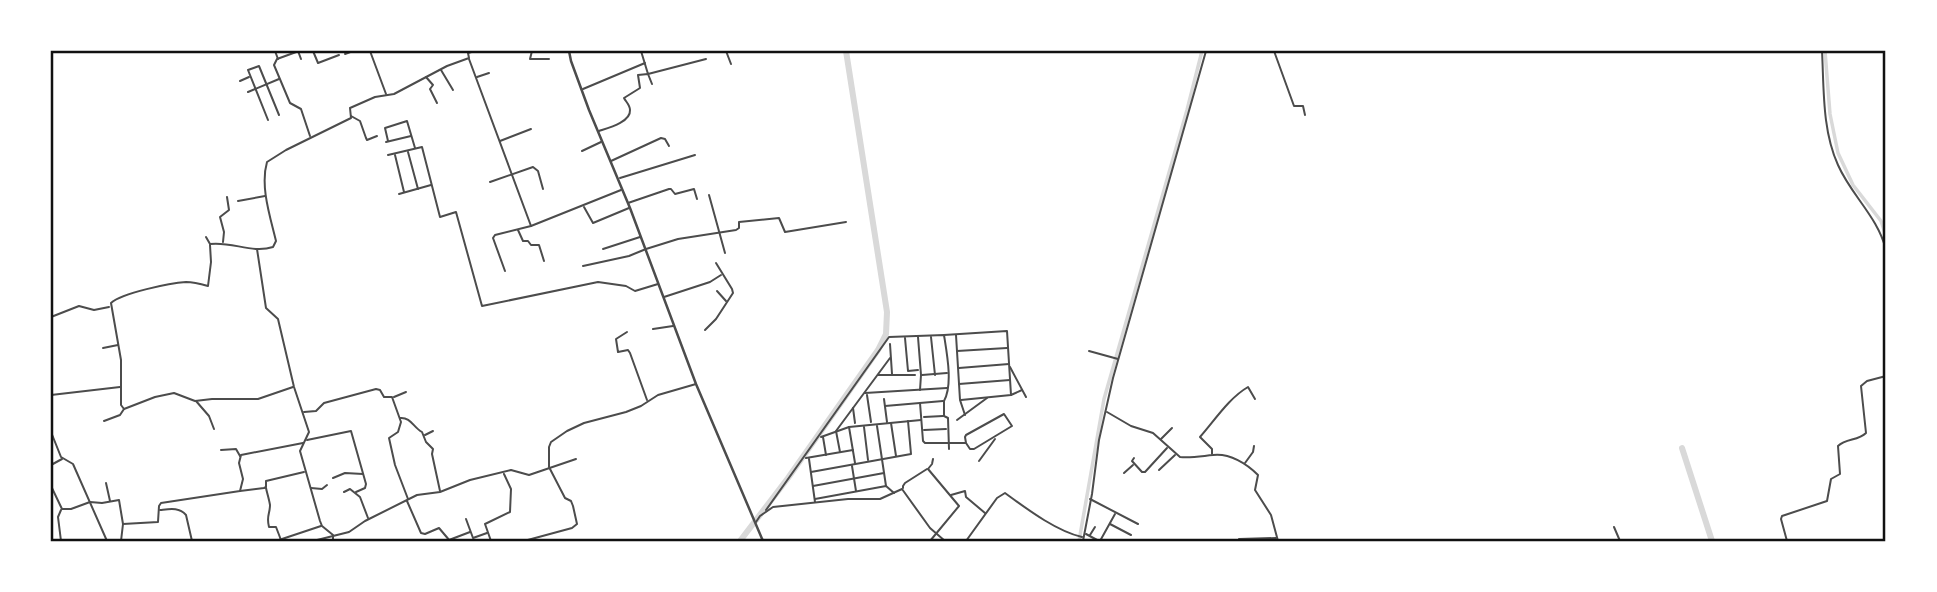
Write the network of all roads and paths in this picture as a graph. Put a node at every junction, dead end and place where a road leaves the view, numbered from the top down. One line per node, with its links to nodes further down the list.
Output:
1 (275, 51): 20 (street)
2 (299, 51): 20 (street); 21 (street)
3 (313, 51): 18 (street)
4 (353, 51): 17 (street)
5 (370, 51): 40 (street)
6 (475, 51): 16 (street)
7 (532, 51): 22 (street)
8 (569, 51): 37 (street)
9 (641, 51): 24 (street)
10 (707, 51): 11 (street)
11 (714, 51)
12 (726, 51): 25 (street)
13 (1206, 51): 117 (street)
14 (1273, 51): 43 (street)
15 (1822, 51): 88 (street)
16 (468, 52): 19 (street)
17 (345, 54)
18 (339, 55)
19 (469, 58): 26 (street); 31 (street)
20 (278, 59): 32 (street)
21 (301, 59)
22 (549, 59)
23 (706, 59): 28 (street)
24 (645, 62): 28 (street); 37 (street)
25 (731, 64)
26 (441, 69): 30 (street); 38 (street)
27 (489, 73): 31 (street)
28 (648, 74): 35 (street); 47 (street)
29 (250, 76): 33 (street); 34 (street); 36 (street)
30 (426, 77): 40 (street); 41 (street)
31 (475, 78): 51 (street)
32 (280, 79): 34 (street); 50 (street)
33 (240, 81)
34 (267, 84): 36 (street); 42 (street)
35 (652, 84)
36 (255, 89): 39 (street); 45 (street)
37 (582, 89): 47 (street)
38 (453, 90)
39 (248, 92)
40 (386, 95): 44 (street)
41 (436, 103)
42 (279, 115)
43 (1305, 115)
44 (351, 116): 48 (street); 50 (street)
45 (268, 120)
46 (531, 129): 51 (street)
47 (599, 131): 52 (street)
48 (377, 136)
49 (411, 136): 49 (street); 54 (street)
50 (310, 137): 70 (street)
51 (500, 141): 61 (street)
52 (602, 142): 56 (street); 60 (street)
53 (668, 145): 60 (street)
54 (415, 149): 55 (street); 64 (street)
55 (408, 151): 57 (street); 65 (street)
56 (582, 151)
57 (394, 154): 58 (street); 68 (street)
58 (388, 155)
59 (695, 155): 62 (street)
60 (610, 162): 62 (street)
61 (511, 175): 63 (street); 66 (street); 78 (street)
62 (617, 179): 67 (street)
63 (490, 182)
64 (432, 185): 65 (street); 95 (street)
65 (418, 188): 68 (street)
66 (543, 189)
67 (622, 190): 75 (street); 76 (street)
68 (404, 192): 69 (street)
69 (399, 194)
70 (267, 195): 74 (street); 87 (street)
71 (709, 195): 80 (street)
72 (227, 197): 83 (street)
73 (696, 199): 75 (street)
74 (239, 201)
75 (629, 205): 76 (street); 81 (street)
76 (583, 206): 78 (street)
77 (846, 222): 80 (street)
78 (531, 226): 79 (street)
79 (518, 229): 90 (street); 93 (street)
80 (720, 232): 86 (street); 89 (street)
81 (641, 236): 85 (street); 86 (street)
82 (205, 237): 84 (street)
83 (223, 243): 84 (street); 87 (street)
84 (210, 244): 99 (street)
85 (603, 249)
86 (646, 249): 92 (street); 95 (street)
87 (257, 250): 132 (street)
88 (1886, 250)
89 (725, 253)
90 (544, 261)
91 (716, 263): 94 (street)
92 (583, 266)
93 (505, 271)
94 (722, 275): 97 (street); 98 (street)
95 (659, 283): 97 (street)
96 (717, 291): 98 (street)
97 (664, 298): 101 (street)
98 (727, 302): 103 (street)
99 (110, 306): 100 (street); 111 (street)
100 (51, 317)
101 (674, 326): 102 (street); 129 (street)
102 (653, 330)
103 (705, 330)
104 (627, 332): 147 (street)
105 (956, 334): 106 (street); 113 (street); 114 (street)
106 (944, 335): 108 (street); 121 (street)
107 (918, 336): 108 (street); 109 (street); 120 (street)
108 (931, 336): 123 (street)
109 (905, 337): 120 (street); 178 (street)
110 (890, 344): 116 (street)
111 (118, 345): 112 (street); 131 (street)
112 (103, 348)
113 (1009, 348): 114 (street); 118 (street)
114 (957, 351): 119 (street)
115 (1089, 351): 117 (street)
116 (890, 358): 124 (street); 125 (street)
117 (1118, 359): 154 (street)
118 (1010, 365): 119 (street); 128 (street); 135 (street)
119 (958, 368): 130 (street)
120 (920, 370): 122 (street)
121 (947, 373): 123 (street); 133 (street)
122 (921, 374): 123 (street); 134 (street)
123 (935, 374)
124 (877, 375): 125 (street); 137 (street)
125 (892, 375): 126 (street)
126 (915, 375)
127 (1886, 376): 279 (street)
128 (1011, 380): 130 (street); 139 (street)
129 (696, 384): 147 (street); 247 (street)
130 (959, 384): 145 (street)
131 (122, 387): 138 (street); 152 (street)
132 (294, 387): 146 (street); 153 (street)
133 (948, 388): 134 (street); 148 (street)
134 (920, 390): 137 (street)
135 (1022, 390): 139 (street); 140 (street)
136 (406, 392): 141 (street)
137 (866, 393): 151 (street); 162 (street)
138 (51, 395)
139 (1012, 395): 142 (street)
140 (1026, 397)
141 (393, 398): 153 (street); 157 (street)
142 (988, 398): 145 (street); 155 (street)
143 (884, 399): 150 (street)
144 (1255, 399): 191 (street)
145 (960, 400): 155 (street)
146 (195, 401): 152 (street); 169 (street)
147 (648, 401): 207 (street)
148 (944, 401): 149 (street); 156 (street)
149 (920, 403): 150 (street); 158 (street)
150 (885, 406): 164 (street)
151 (853, 407): 163 (street); 173 (street)
152 (124, 409): 160 (street)
153 (303, 411): 180 (street)
154 (1106, 411): 179 (street); 235 (street)
155 (965, 415): 159 (street)
156 (944, 416): 158 (street); 170 (street)
157 (400, 418): 175 (street); 233 (street)
158 (922, 419): 161 (street); 171 (street)
159 (957, 420)
160 (104, 421)
161 (908, 421): 164 (street); 194 (street)
162 (871, 422)
163 (855, 423)
164 (889, 423): 165 (street); 194 (street)
165 (877, 425): 166 (street); 199 (street)
166 (864, 426): 167 (street); 202 (street)
167 (849, 427): 173 (street); 187 (street)
168 (1172, 428): 179 (street)
169 (214, 429)
170 (948, 429): 171 (street); 181 (street)
171 (923, 430): 181 (street)
172 (433, 431): 175 (street)
173 (836, 431): 176 (street); 188 (street)
174 (51, 432): 195 (street)
175 (424, 435): 229 (street)
176 (823, 436): 178 (street); 189 (street)
177 (995, 438): 182 (street); 182 (street); 201 (street)
178 (818, 439): 196 (street)
179 (1161, 440): 184 (street)
180 (305, 442): 192 (street); 210 (street); 215 (street)
181 (949, 442): 182 (street); 185 (street)
182 (966, 443)
183 (1254, 446): 203 (street)
184 (1168, 447): 190 (street); 205 (street)
185 (949, 449)
186 (221, 450): 192 (street)
187 (853, 450): 188 (street); 204 (street)
188 (840, 452): 189 (street)
189 (826, 454): 193 (street)
190 (1176, 454): 191 (street); 209 (street)
191 (1212, 455): 203 (street)
192 (240, 456): 225 (street)
193 (809, 457): 196 (street); 211 (street)
194 (896, 457): 199 (street)
195 (62, 458): 206 (street); 237 (street)
196 (803, 458): 241 (street)
197 (1134, 458): 205 (street)
198 (576, 459): 207 (street)
199 (882, 459): 202 (street); 213 (street)
200 (933, 459): 208 (street)
201 (979, 461)
202 (868, 462): 204 (street)
203 (1244, 463): 262 (street)
204 (854, 464): 211 (street); 217 (street)
205 (1133, 464): 214 (street)
206 (51, 465)
207 (548, 467): 212 (street); 272 (street)
208 (928, 469): 226 (street); 232 (street)
209 (1159, 470)
210 (305, 471): 221 (street); 224 (street)
211 (811, 472): 222 (street)
212 (504, 473): 229 (street); 254 (street)
213 (884, 473): 217 (street); 223 (street)
214 (1124, 473)
215 (364, 474): 216 (street); 228 (street)
216 (333, 478)
217 (854, 478): 222 (street); 230 (street)
218 (106, 482): 236 (street)
219 (327, 485): 224 (street)
220 (51, 486): 239 (street)
221 (266, 486): 225 (street); 267 (street)
222 (813, 486): 234 (street)
223 (886, 486): 230 (street); 231 (street)
224 (310, 488): 250 (street)
225 (240, 491): 240 (street)
226 (904, 491): 231 (street); 255 (street)
227 (344, 492): 228 (street)
228 (356, 492): 244 (street)
229 (440, 492): 233 (street)
230 (856, 492): 234 (street)
231 (894, 494): 238 (street)
232 (950, 495): 243 (street); 255 (street)
233 (407, 499): 244 (street); 270 (street)
234 (815, 499): 238 (street)
235 (1090, 499): 242 (street); 256 (street)
236 (110, 501): 237 (street); 246 (street)
237 (90, 502): 239 (street); 264 (street)
238 (816, 503): 241 (street)
239 (62, 509): 263 (street)
240 (159, 510): 246 (street); 266 (street)
241 (766, 510): 247 (street)
242 (1116, 513): 248 (street); 249 (street)
243 (986, 514): 260 (street); 276 (street)
244 (369, 519): 257 (street)
245 (466, 519): 253 (street)
246 (123, 524): 265 (street)
247 (755, 524): 273 (street)
248 (1110, 524): 258 (street); 277 (street)
249 (1138, 524)
250 (322, 526): 257 (street); 267 (street)
251 (1095, 527): 259 (street)
252 (1614, 527): 278 (street)
253 (471, 532): 254 (street); 270 (street)
254 (488, 533): 271 (street)
255 (936, 533): 274 (street); 275 (street)
256 (1084, 533): 259 (street); 260 (street)
257 (333, 535): 268 (street); 269 (street)
258 (1131, 535)
259 (1090, 536): 277 (street)
260 (1082, 538)
261 (1239, 539): 262 (street)
262 (1277, 539)
263 (61, 541)
264 (107, 541)
265 (121, 541)
266 (191, 541)
267 (278, 541)
268 (313, 541)
269 (333, 541)
270 (449, 541)
271 (491, 541)
272 (524, 541)
273 (763, 541)
274 (930, 541)
275 (945, 541)
276 (966, 541)
277 (1100, 541)
278 (1620, 541)
279 (1787, 541)

